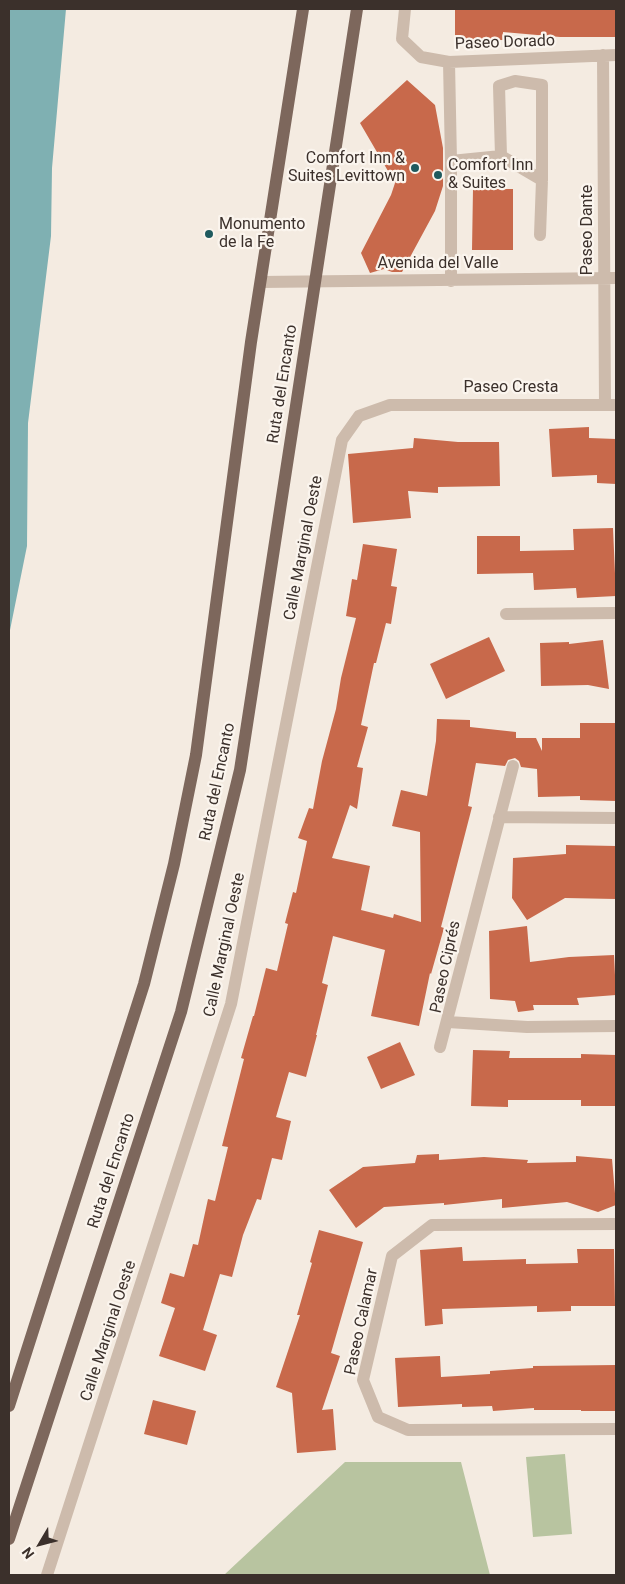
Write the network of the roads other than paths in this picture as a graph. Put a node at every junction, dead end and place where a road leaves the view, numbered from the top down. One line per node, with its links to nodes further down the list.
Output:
1 (303, 9): 14 (main road, Ruta del Encanto)
2 (356, 9): 12 (main road, Ruta del Encanto)
3 (405, 9): 6 (street, Paseo Dorado)
4 (603, 55): 5 (street, Paseo Dorado); 6 (street, Paseo Dorado); 11 (street, Paseo Dante)
5 (616, 55)
6 (449, 62): 8 (street)
7 (501, 156): 8 (street); 9 (street); 9 (street)
8 (451, 161): 13 (street)
9 (542, 180): 10 (street)
10 (540, 235)
11 (610, 278): 13 (street, Avenida del Valle); 16 (street, Paseo Dante)
12 (315, 281): 13 (street, Avenida del Valle); 14 (street, Avenida del Valle); 28 (main road, Ruta del Encanto)
13 (450, 281)
14 (261, 282): 26 (main road, Ruta del Encanto)
15 (406, 404): 16 (street, Paseo Cresta); 29 (street, Calle Marginal Oeste)
16 (611, 405)
17 (616, 613): 18 (street)
18 (506, 614)
19 (513, 766): 20 (street, Paseo Ciprés)
20 (499, 817): 21 (street); 22 (street, Paseo Ciprés)
21 (616, 818)
22 (448, 1022): 23 (street, Paseo Ciprés); 24 (street)
23 (616, 1026)
24 (440, 1047)
25 (616, 1224): 27 (street, Paseo Calamar)
26 (9, 1406)
27 (616, 1429)
28 (9, 1539)
29 (47, 1575)

